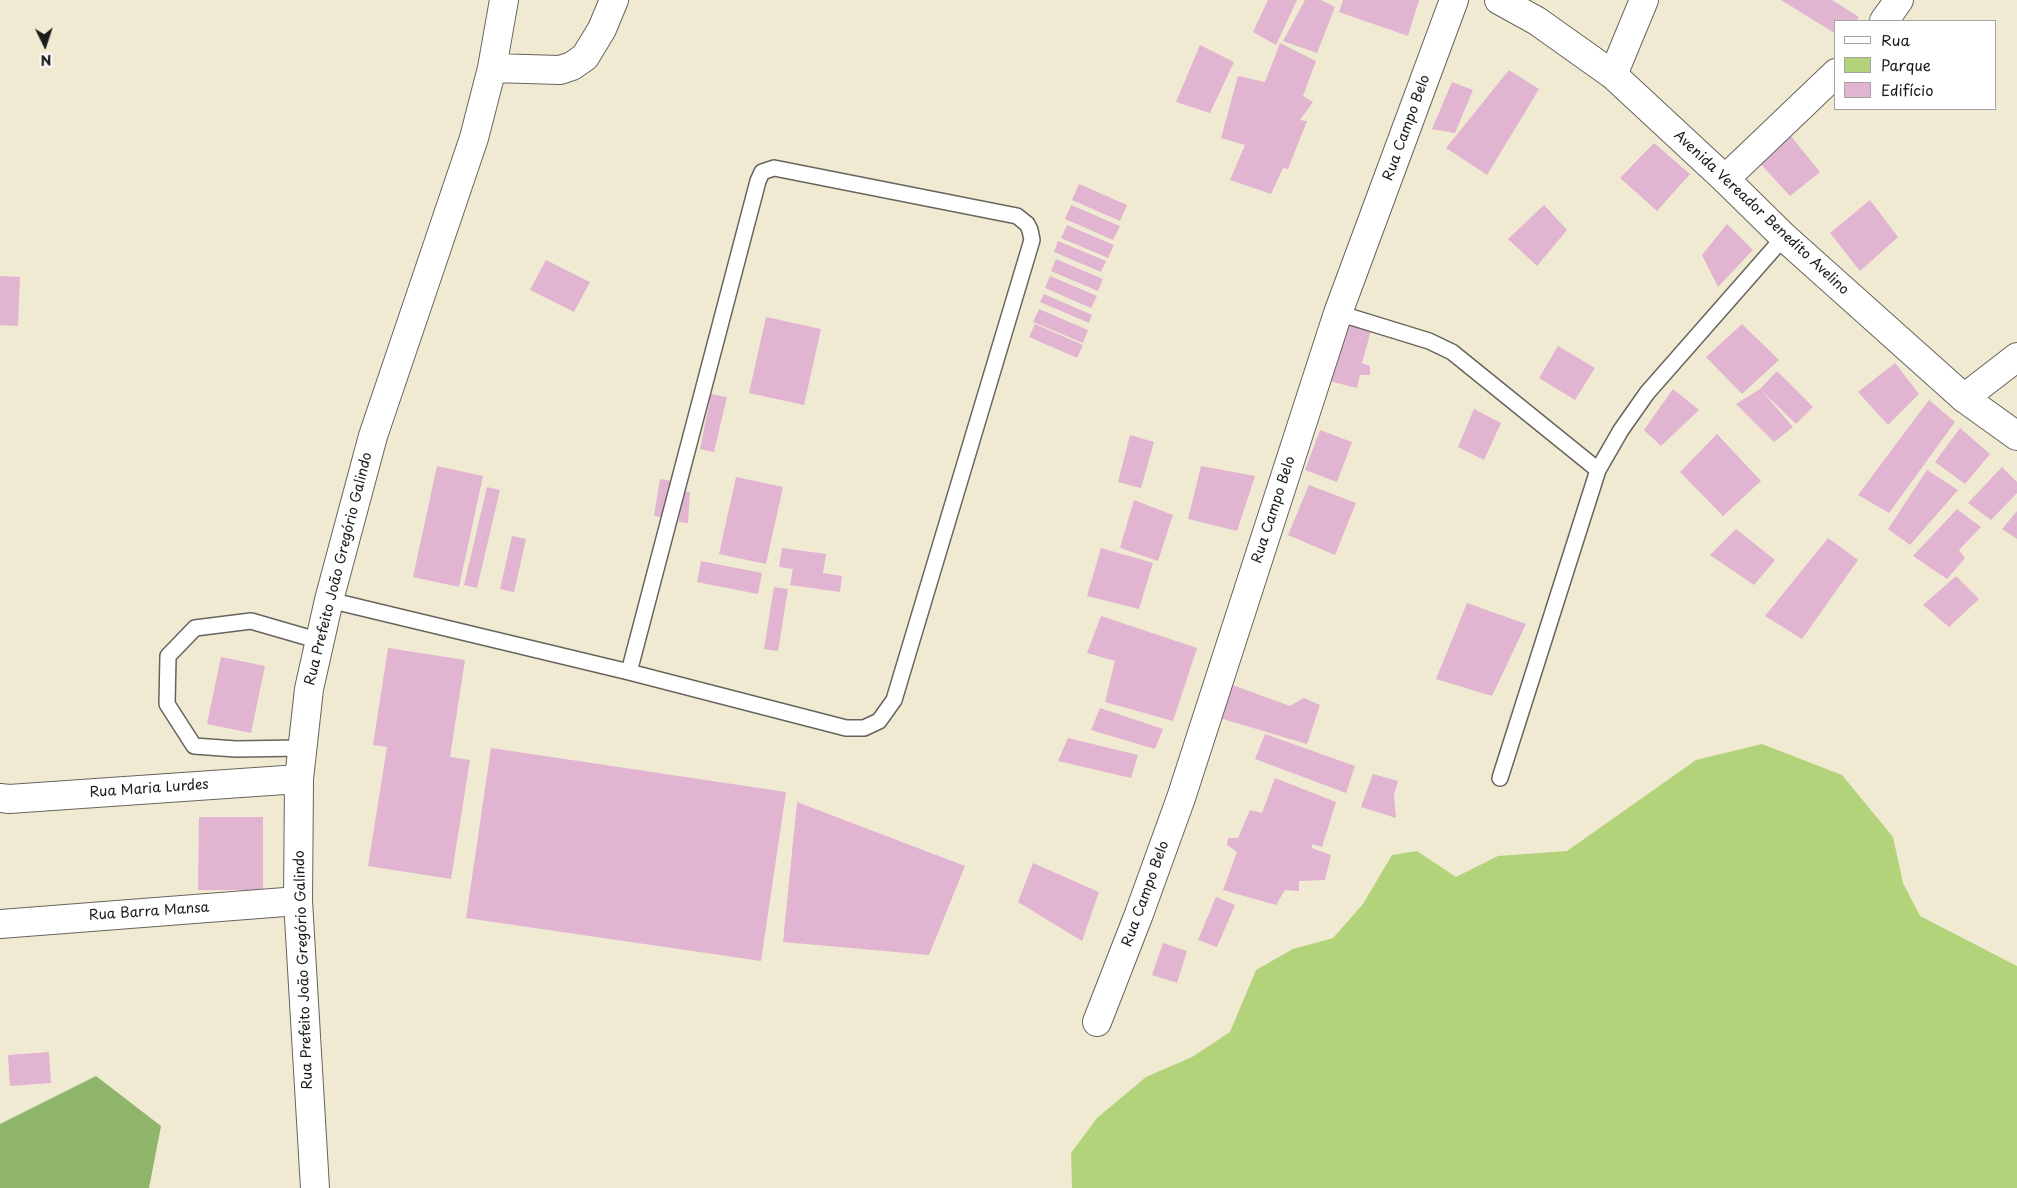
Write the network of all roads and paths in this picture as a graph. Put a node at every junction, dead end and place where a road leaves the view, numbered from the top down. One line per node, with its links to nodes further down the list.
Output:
1 (504, 0): 8 (main road, Rua Prefeito João Gregório Galindo)
2 (614, 0): 8 (main road)
3 (1454, 0): 13 (main road, Rua Campo Belo)
4 (1499, 0): 9 (main road, Avenida Vereador Benedito Avelino)
5 (1644, 0): 9 (main road)
6 (1899, 0): 7 (main road)
7 (1885, 20)
8 (492, 68): 18 (main road, Rua Prefeito João Gregório Galindo)
9 (1613, 75): 11 (main road, Avenida Vereador Benedito Avelino)
10 (1834, 75): 11 (main road)
11 (1725, 179): 12 (main road, Avenida Vereador Benedito Avelino)
12 (1784, 237): 15 (main road, Avenida Vereador Benedito Avelino); 17 (lane)
13 (1338, 314): 17 (lane); 27 (main road, Rua Campo Belo)
14 (2017, 357): 15 (main road)
15 (1964, 398): 16 (main road, Avenida Vereador Benedito Avelino)
16 (2017, 436)
17 (1598, 470): 22 (lane)
18 (329, 600): 19 (main road, Rua Prefeito João Gregório Galindo); 20 (lane)
19 (320, 640): 21 (main road, Rua Prefeito João Gregório Galindo); 21 (lane)
20 (629, 672): 20 (lane)
21 (302, 748): 23 (main road, Rua Prefeito João Gregório Galindo)
22 (1500, 778)
23 (299, 779): 24 (main road, Rua Maria Lurdes); 25 (main road, Rua Prefeito João Gregório Galindo)
24 (0, 798)
25 (298, 901): 26 (main road, Rua Barra Mansa); 28 (main road, Rua Prefeito João Gregório Galindo)
26 (0, 924)
27 (1098, 1022)
28 (314, 1188)

